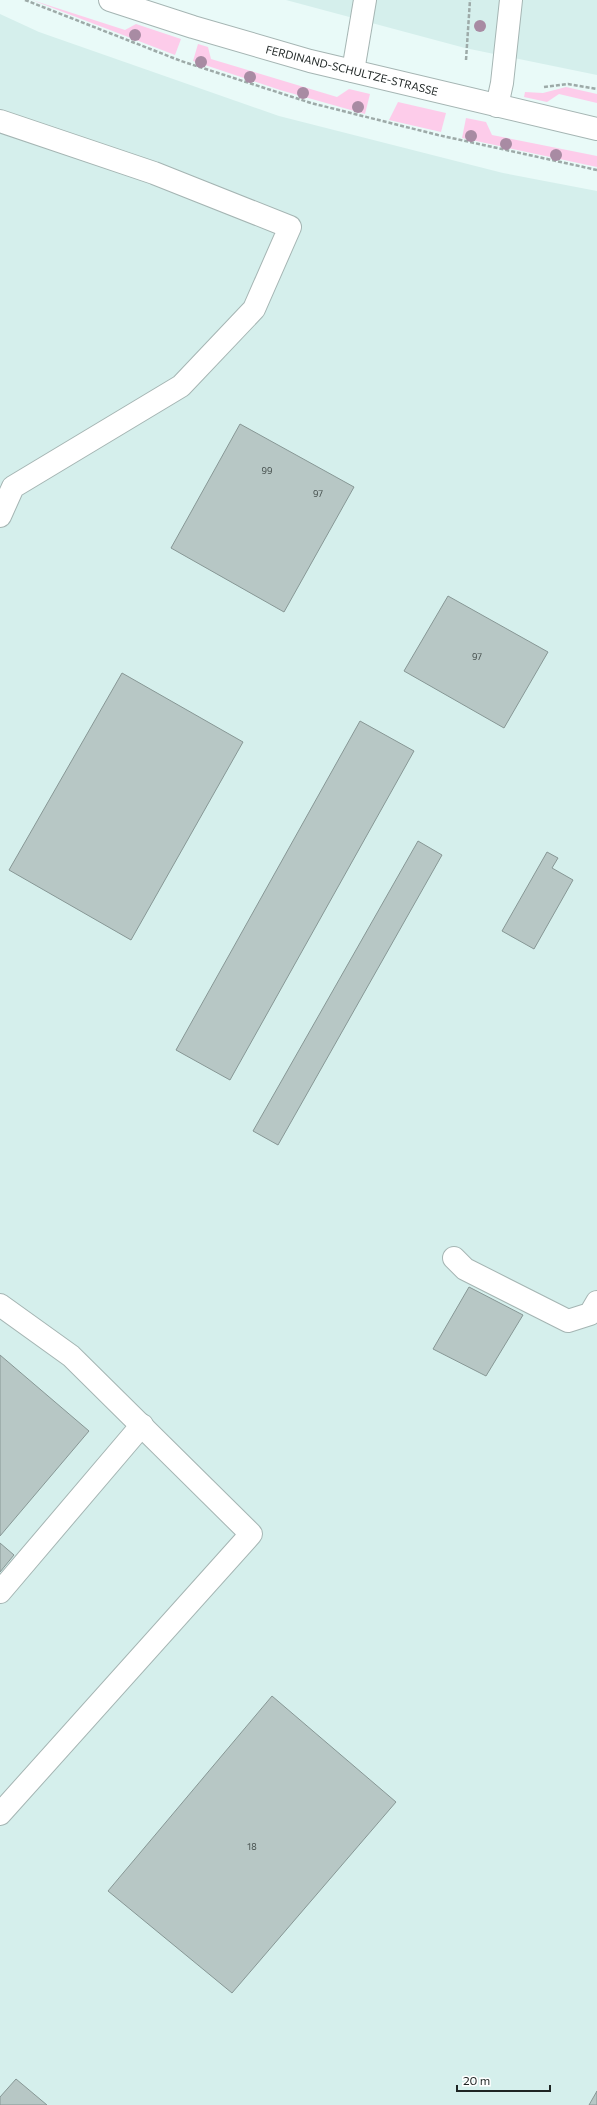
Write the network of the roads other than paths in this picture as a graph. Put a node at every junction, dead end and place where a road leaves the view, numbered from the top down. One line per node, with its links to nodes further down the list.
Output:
1 (110, 0): 4 (street, FERDINAND-SCHULTZE-STRASSE)
2 (365, 0): 4 (street)
3 (511, 0): 5 (street)
4 (353, 71): 5 (street, FERDINAND-SCHULTZE-STRASSE)
5 (497, 106): 7 (street, FERDINAND-SCHULTZE-STRASSE)
6 (0, 121): 8 (street)
7 (597, 130)
8 (0, 516)
9 (454, 1258): 10 (street)
10 (597, 1302)
11 (0, 1305): 12 (street)
12 (142, 1425): 13 (street); 14 (street)
13 (0, 1592)
14 (0, 1814)

